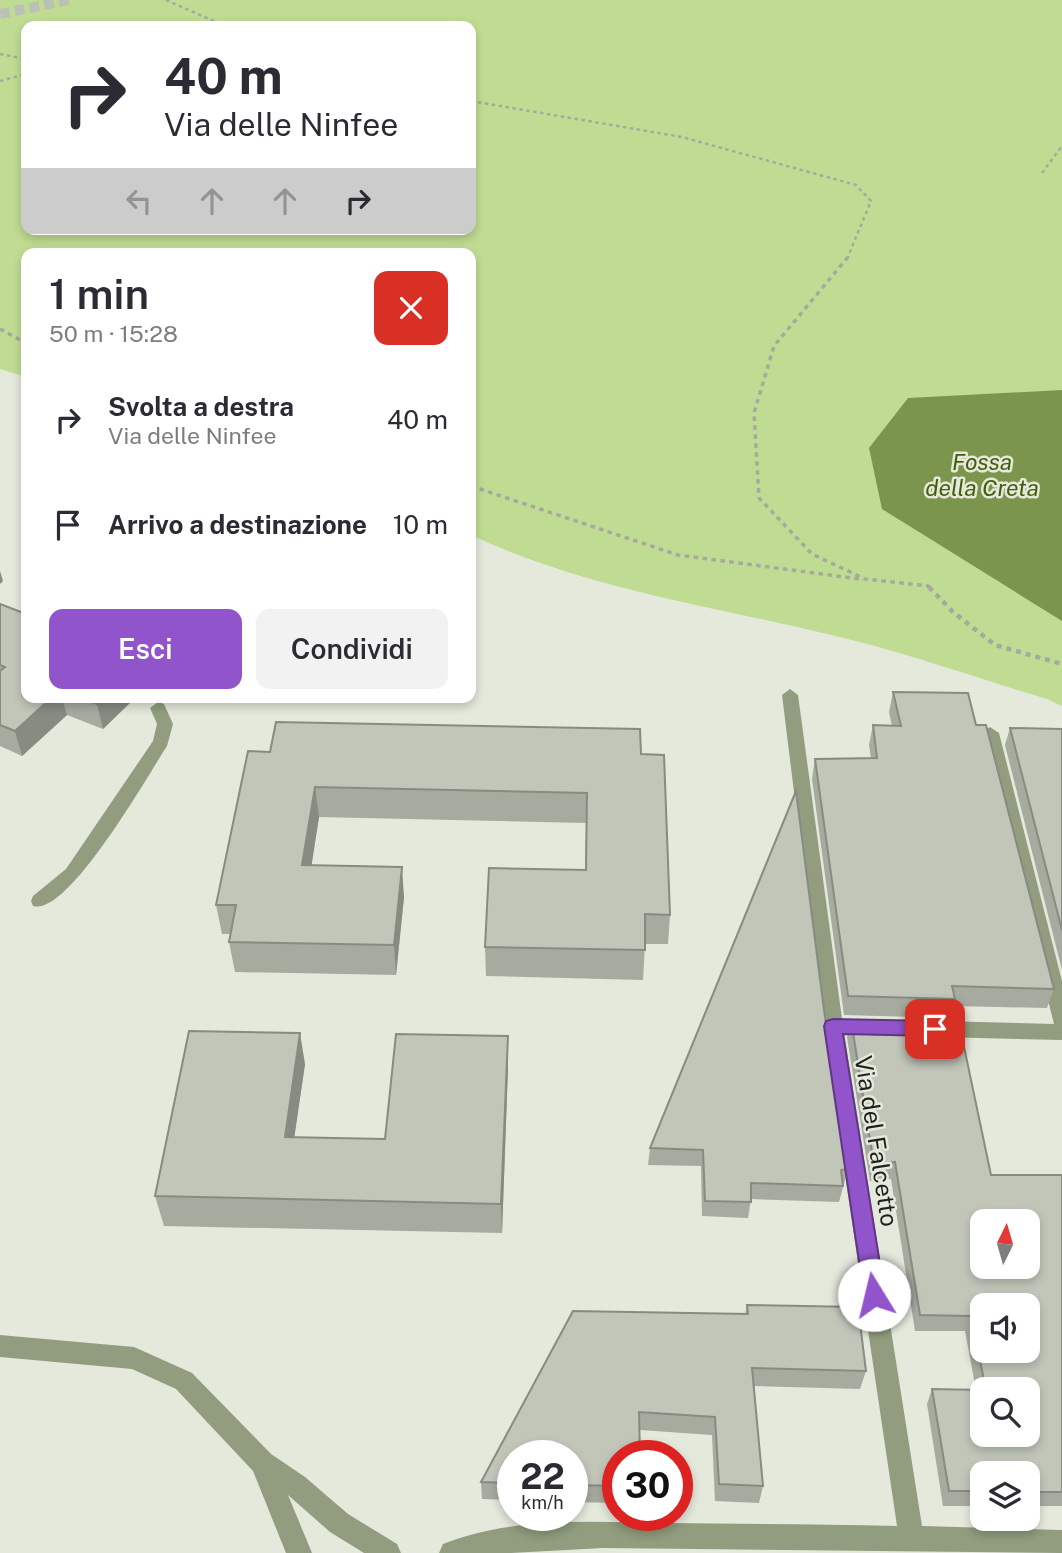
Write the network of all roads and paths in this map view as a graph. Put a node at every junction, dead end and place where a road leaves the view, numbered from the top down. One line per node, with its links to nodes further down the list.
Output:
1 (166, 0): 2 (path)
2 (219, 21)
3 (0, 54): 4 (path)
4 (21, 58)
5 (21, 75): 6 (path)
6 (0, 81)
7 (476, 102): 13 (path)
8 (1062, 146): 9 (path)
9 (1042, 173)
10 (0, 329): 11 (path)
11 (21, 340)
12 (476, 488): 13 (path)
13 (865, 579): 14 (path)
14 (1062, 664)
15 (790, 695): 20 (street, Via del Falcetto)
16 (158, 708): 18 (street)
17 (990, 733): 19 (street)
18 (40, 901)
19 (1062, 1020)
20 (833, 1026): 21 (street); 27 (street, Via del Falcetto)
21 (860, 1027)
22 (914, 1028): 23 (street)
23 (1062, 1032)
24 (0, 1346): 25 (street)
25 (262, 1463): 28 (street); 29 (street)
26 (1062, 1543): 27 (street)
27 (913, 1545): 30 (street)
28 (299, 1553)
29 (388, 1553)
30 (452, 1553)

